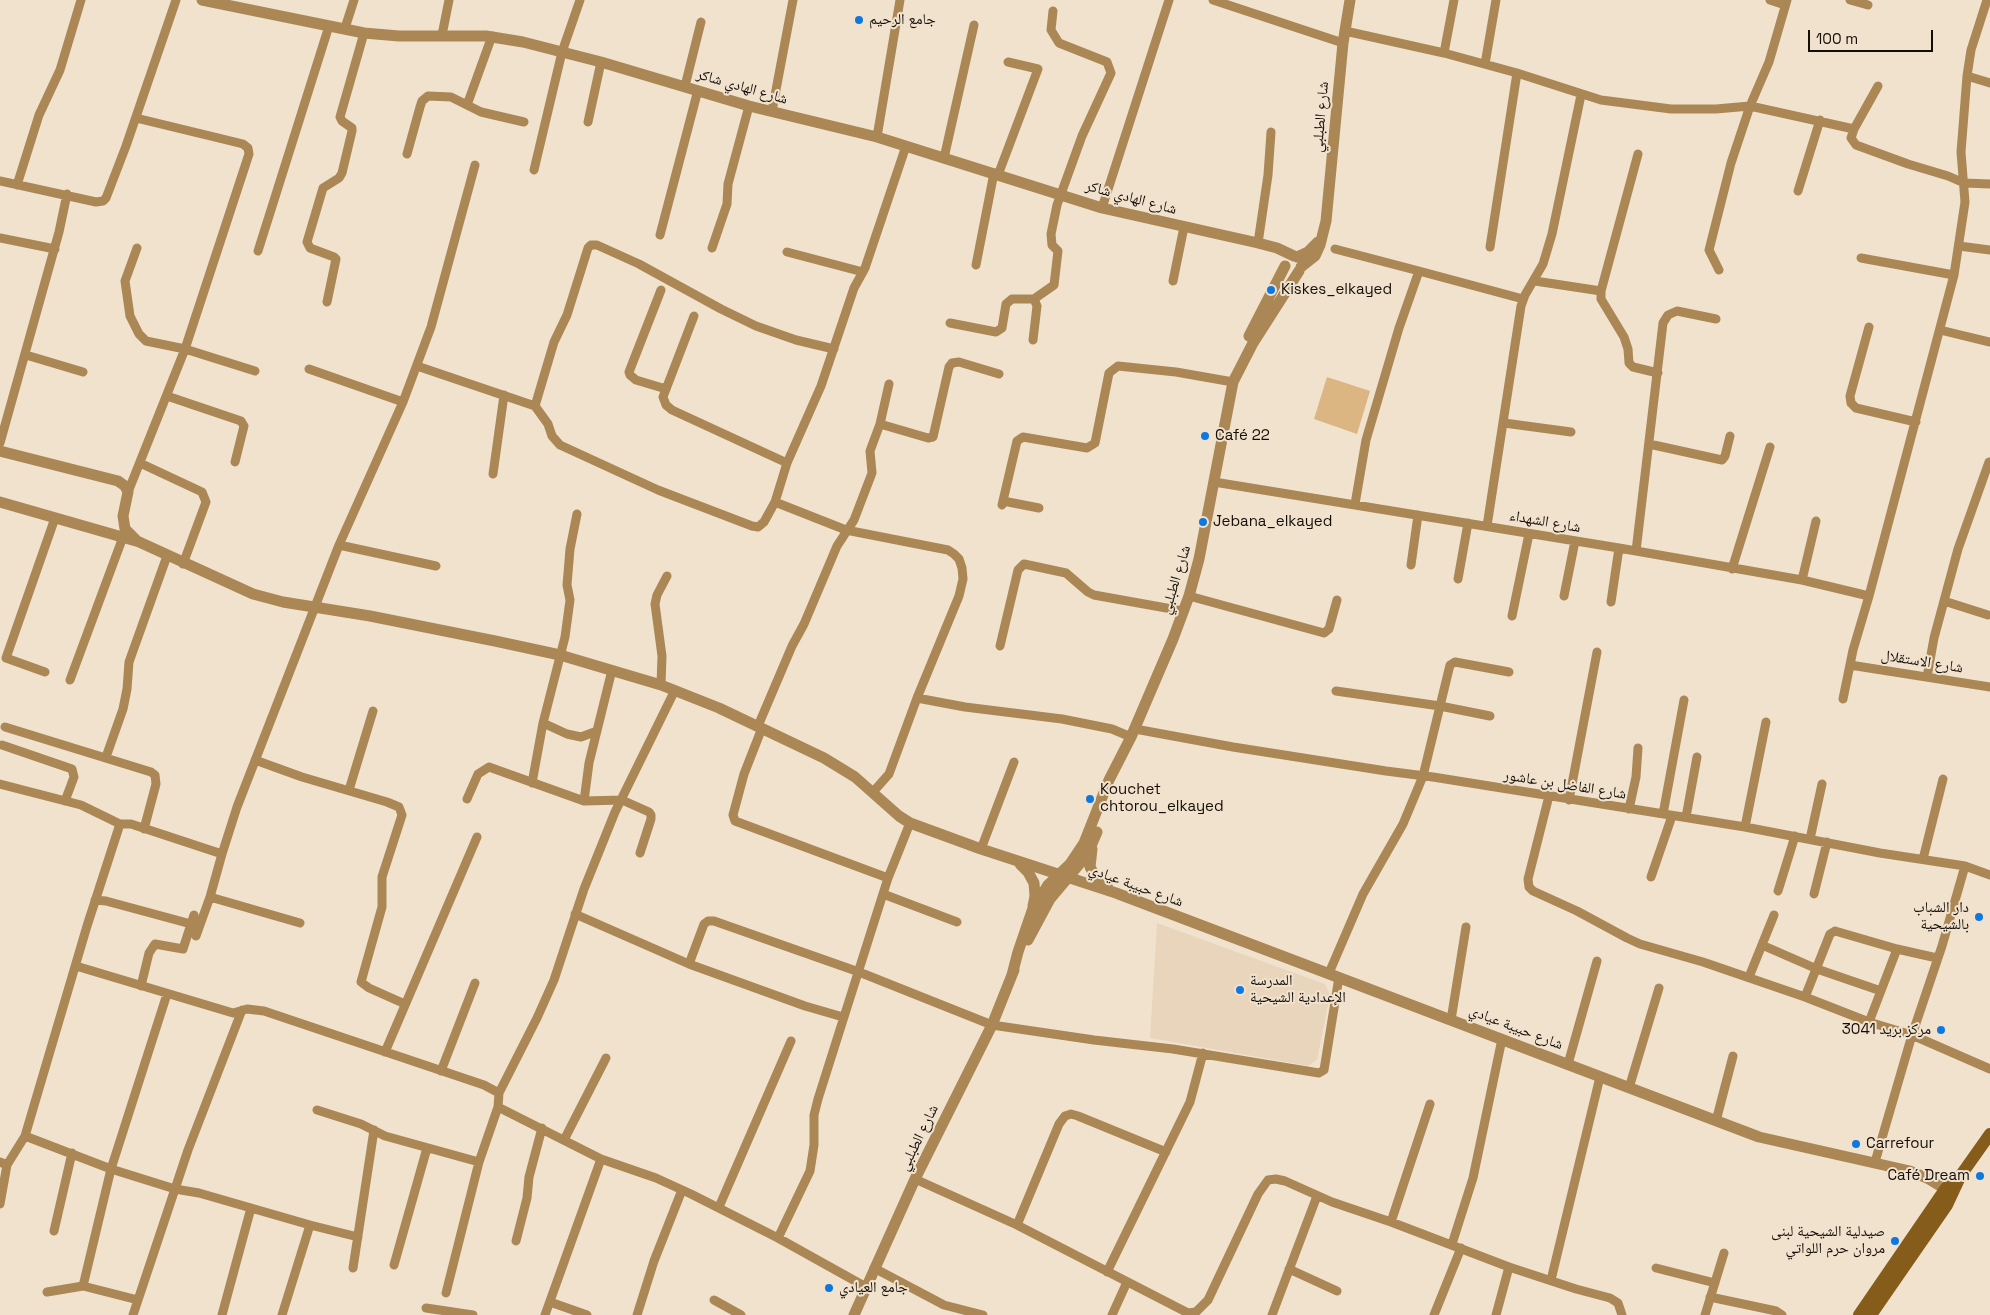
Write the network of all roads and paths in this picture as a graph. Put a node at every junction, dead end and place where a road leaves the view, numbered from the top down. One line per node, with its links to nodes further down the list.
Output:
1 (81, 0): 61 (street)
2 (176, 0): 44 (street)
3 (202, 0): 22 (street, شارع الهادي شاكر)
4 (354, 0): 23 (street)
5 (449, 0): 25 (street)
6 (580, 0): 28 (street)
7 (793, 0): 43 (street)
8 (900, 0): 50 (street)
9 (1169, 0): 65 (street)
10 (1213, 0): 27 (street)
11 (1350, 0): 27 (street, شارع الطبلبي)
12 (1454, 0): 29 (street)
13 (1496, 0): 32 (street)
14 (1770, 0): 17 (street)
15 (1850, 0): 18 (street)
16 (1987, 0): 34 (street)
17 (1786, 2): 42 (street)
18 (1868, 6)
19 (1053, 11): 64 (street)
20 (701, 22): 36 (street)
21 (974, 25): 54 (street)
22 (329, 26): 23 (street, شارع الهادي شاكر); 77 (street)
23 (345, 28): 24 (street, شارع الهادي شاكر)
24 (364, 33): 25 (street, شارع الهادي شاكر); 92 (street)
25 (442, 35): 26 (street, شارع الهادي شاكر)
26 (492, 36): 28 (street, شارع الهادي شاكر); 40 (street)
27 (1344, 37): 29 (street); 80 (street, شارع الطبلبي)
28 (562, 52): 30 (street, شارع الهادي شاكر); 56 (street)
29 (1444, 52): 32 (street)
30 (601, 62): 36 (street, شارع الهادي شاكر); 47 (street)
31 (1008, 62): 57 (street)
32 (1485, 64): 33 (street)
33 (1517, 72): 39 (street); 71 (street)
34 (1967, 76): 35 (street); 59 (street)
35 (1990, 83)
36 (685, 86): 38 (street, شارع الهادي شاكر)
37 (1878, 86): 48 (street)
38 (698, 90): 41 (street, شارع الهادي شاكر); 67 (street)
39 (1581, 95): 42 (street); 87 (street)
40 (467, 105): 46 (street); 52 (street)
41 (749, 106): 43 (street, شارع الهادي شاكر); 73 (street)
42 (1750, 106): 45 (street); 82 (street)
43 (772, 111): 50 (street, شارع الهادي شاكر)
44 (136, 118): 63 (street); 101 (street)
45 (1820, 120): 48 (street); 62 (street)
46 (524, 122)
47 (588, 122)
48 (1854, 129): 59 (street)
49 (1271, 132): 69 (street)
50 (877, 137): 51 (street, شارع الهادي شاكر)
51 (906, 146): 54 (street, شارع الهادي شاكر); 84 (street)
52 (408, 154)
53 (1638, 154): 89 (street)
54 (944, 158): 57 (street, شارع الهادي شاكر)
55 (475, 165): 103 (street)
56 (534, 170)
57 (996, 174): 64 (street, شارع الهادي شاكر); 81 (street)
58 (0, 181): 61 (street)
59 (1964, 183): 60 (street); 70 (street)
60 (1990, 184)
61 (17, 185): 63 (street)
62 (1798, 190)
63 (67, 194): 74 (street)
64 (1061, 194): 65 (street, شارع الهادي شاكر); 90 (street)
65 (1102, 208): 66 (street, شارع الهادي شاكر)
66 (1184, 227): 69 (street, شارع الهادي شاكر); 86 (street)
67 (660, 235)
68 (0, 238): 74 (street)
69 (1263, 245): 80 (street)
70 (1960, 246): 76 (street); 85 (street)
71 (1490, 247)
72 (137, 248): 101 (street)
73 (712, 248)
74 (55, 249): 102 (street)
75 (1335, 249): 83 (street)
76 (1990, 250)
77 (258, 251)
78 (787, 252): 84 (street)
79 (1861, 258): 85 (street)
80 (1294, 263): 109 (street, شارع الطبلبي)
81 (976, 265)
82 (1719, 270)
83 (1419, 271): 91 (street); 134 (street)
84 (863, 272): 100 (street)
85 (1954, 275): 97 (street)
86 (1173, 281)
87 (1534, 281): 89 (street); 91 (street)
88 (660, 290): 111 (street)
89 (1602, 291): 107 (street)
90 (1034, 299): 95 (street); 98 (street)
91 (1523, 299): 117 (street)
92 (327, 302)
93 (694, 316): 111 (street)
94 (1716, 319): 107 (street)
95 (950, 323)
96 (1869, 327): 116 (street)
97 (1940, 330): 99 (street); 116 (street)
98 (1033, 340)
99 (1989, 342)
100 (834, 349): 115 (street); 128 (street)
101 (185, 350): 105 (street); 113 (street)
102 (26, 355): 106 (street); 121 (street)
103 (417, 366): 112 (street); 114 (street)
104 (308, 368): 114 (street)
105 (255, 371)
106 (83, 372)
107 (1658, 373): 122 (street)
108 (1000, 374): 118 (street)
109 (1235, 379): 130 (street, شارع الطبلبي); 135 (street)
110 (889, 384): 118 (street)
111 (666, 389): 128 (street)
112 (504, 395): 115 (street); 129 (street)
113 (167, 396): 125 (street); 127 (street)
114 (403, 402): 147 (street)
115 (535, 406): 133 (street)
116 (1916, 422): 160 (street)
117 (1504, 423): 119 (street); 141 (street)
118 (880, 424): 142 (street)
119 (1571, 432)
120 (1730, 436): 122 (street)
121 (0, 443)
122 (1649, 444): 149 (street)
123 (1770, 447): 154 (street)
124 (0, 451): 131 (street)
125 (235, 462)
126 (1989, 462): 162 (street)
127 (140, 463): 131 (street); 151 (street)
128 (788, 463): 133 (street)
129 (493, 474)
130 (1214, 482): 134 (street, شارع الشهداء); 158 (street, شارع الطبلبي)
131 (128, 492): 145 (street)
132 (0, 502): 138 (street, شارع حبيبة عيادي)
133 (775, 502): 142 (street)
134 (1355, 504): 137 (street, شارع الشهداء)
135 (1039, 508)
136 (577, 514): 170 (street)
137 (1418, 515): 140 (street, شارع الشهداء); 152 (street)
138 (55, 518): 144 (street, شارع حبيبة عيادي); 173 (street)
139 (1816, 521): 157 (street)
140 (1468, 523): 141 (street, شارع الشهداء); 156 (street)
141 (1488, 526): 143 (street, شارع الشهداء)
142 (846, 530): 181 (street); 190 (street)
143 (1529, 534): 146 (street, شارع الشهداء); 167 (street)
144 (123, 537): 145 (street, شارع حبيبة عيادي); 176 (street)
145 (137, 541): 150 (street, شارع حبيبة عيادي)
146 (1575, 541): 148 (street, شارع الشهداء); 159 (street)
147 (339, 545): 153 (street); 164 (street)
148 (1619, 548): 149 (street, شارع الشهداء); 163 (street)
149 (1636, 551): 154 (street, شارع الشهداء)
150 (167, 556): 151 (street, شارع حبيبة عيادي); 196 (street)
151 (184, 564): 164 (street, شارع حبيبة عيادي)
152 (1411, 565)
153 (436, 566)
154 (1732, 569): 157 (street, شارع الشهداء)
155 (667, 576): 177 (street)
156 (1458, 579)
157 (1802, 580): 160 (street, شارع الشهداء)
158 (1189, 596): 161 (street); 165 (street, شارع الطبلبي)
159 (1564, 596)
160 (1870, 596): 171 (street)
161 (1337, 600)
162 (1944, 601): 166 (street); 175 (street)
163 (1611, 602)
164 (314, 608): 170 (street, شارع حبيبة عيادي); 198 (street)
165 (1183, 611): 168 (street); 192 (street, شارع الطبلبي)
166 (1988, 615)
167 (1512, 616)
168 (1000, 646)
169 (1597, 652): 210 (street)
170 (560, 655): 172 (street, شارع حبيبة عيادي); 188 (street)
171 (1850, 665): 175 (street, شارع الاستقلال); 182 (street)
172 (612, 670): 177 (street, شارع حبيبة عيادي); 191 (street)
173 (45, 672)
174 (1510, 672): 184 (street)
175 (1927, 677): 178 (street, شارع الاستقلال)
176 (70, 680)
177 (661, 685): 179 (street, شارع حبيبة عيادي)
178 (1990, 686)
179 (675, 690): 190 (street, شارع حبيبة عيادي); 209 (street)
180 (1336, 691): 184 (street)
181 (917, 698): 192 (street, شارع الفاضل بن عاشور); 206 (street)
182 (1843, 699)
183 (1684, 700): 214 (street)
184 (1440, 706): 186 (street); 200 (street)
185 (373, 711): 205 (street)
186 (1490, 716)
187 (1766, 722): 218 (street)
188 (543, 723): 191 (street); 202 (street)
189 (5, 727): 196 (street)
190 (760, 727): 206 (street, شارع حبيبة عيادي); 234 (street)
191 (597, 731): 212 (street)
192 (1133, 733): 195 (street, شارع الطبلبي); 200 (street, شارع الفاضل بن عاشور)
193 (2, 745): 211 (street)
194 (1638, 748): 213 (street)
195 (1123, 754): 224 (street, شارع الطبلبي); 232 (street, شارع الطبلبي)
196 (106, 757): 219 (street)
197 (1697, 757): 215 (street)
198 (255, 760): 205 (street); 227 (street)
199 (1014, 762): 225 (street)
200 (1423, 776): 207 (street, شارع الفاضل بن عاشور); 259 (street)
201 (1943, 779): 228 (street)
202 (532, 783): 208 (street); 212 (street)
203 (0, 784): 211 (street)
204 (1822, 784): 222 (street)
205 (349, 790): 267 (street)
206 (873, 792): 216 (street, شارع حبيبة عيادي)
207 (1549, 796): 210 (street, شارع الفاضل بن عاشور); 260 (street)
208 (467, 800)
209 (622, 800): 212 (street); 226 (street); 243 (street)
210 (1569, 800): 213 (street, شارع الفاضل بن عاشور)
211 (65, 801): 217 (street)
212 (584, 801)
213 (1630, 809): 214 (street, شارع الفاضل بن عاشور)
214 (1668, 815): 215 (street, شارع الفاضل بن عاشور); 233 (street)
215 (1686, 817): 218 (street, شارع الفاضل بن عاشور)
216 (910, 823): 225 (street, شارع حبيبة عيادي); 234 (street)
217 (120, 824): 219 (street); 240 (street)
218 (1745, 827): 220 (street, شارع الفاضل بن عاشور)
219 (144, 829): 227 (street)
220 (1795, 836): 222 (street, شارع الفاضل بن عاشور); 235 (street)
221 (478, 837): 267 (street)
222 (1810, 839): 223 (street, شارع الفاضل بن عاشور)
223 (1827, 842): 228 (street, شارع الفاضل بن عاشور); 238 (street)
224 (1093, 843): 232 (street, شارع الطبلبي); 236 (street)
225 (981, 849): 229 (street, شارع حبيبة عيادي)
226 (640, 853)
227 (222, 854): 239 (street)
228 (1923, 859): 230 (street, شارع الفاضل بن عاشور)
229 (1012, 860): 232 (street, شارع حبيبة عيادي); 241 (street)
230 (1965, 866): 231 (street, شارع الفاضل بن عاشور); 252 (street)
231 (1990, 875)
232 (1064, 876): 236 (street, شارع حبيبة عيادي); 241 (street, شارع الطبلبي); 258 (street, شارع الطبلبي)
233 (1651, 877)
234 (888, 878): 237 (street)
235 (1778, 891)
236 (1116, 893): 259 (street, شارع حبيبة عيادي)
237 (884, 894): 245 (street); 257 (street)
238 (1814, 894)
239 (210, 897): 246 (street); 249 (street)
240 (95, 900): 247 (street); 255 (street)
241 (1032, 911): 258 (street, شارع الطبلبي)
242 (194, 914): 247 (street)
243 (575, 914): 254 (street); 285 (street)
244 (1774, 915): 250 (street)
245 (957, 922)
246 (300, 923)
247 (191, 924): 262 (street)
248 (1466, 927): 270 (street)
249 (196, 936)
250 (1762, 945): 256 (street); 260 (street)
251 (1898, 949): 252 (street); 256 (street); 264 (street)
252 (1937, 958): 273 (street)
253 (1597, 961): 280 (street)
254 (689, 964): 257 (street); 269 (street)
255 (76, 966): 262 (street); 293 (street)
256 (1817, 969): 264 (street); 266 (street)
257 (859, 972): 269 (street); 272 (street)
258 (1012, 975): 272 (street, شارع الطبلبي)
259 (1334, 975): 270 (street, شارع حبيبة عيادي); 277 (street)
260 (1748, 977): 266 (street)
261 (475, 983): 282 (street)
262 (141, 986): 265 (street)
263 (1659, 988): 284 (street)
264 (1881, 991): 271 (street)
265 (167, 994): 268 (street); 302 (street)
266 (1805, 997): 271 (street)
267 (405, 1004): 276 (street)
268 (242, 1010): 276 (street); 304 (street)
269 (843, 1018): 316 (street)
270 (1451, 1020): 274 (street, شارع حبيبة عيادي)
271 (1869, 1022): 273 (street)
272 (992, 1025): 277 (street); 303 (street, شارع الطبلبي)
273 (1912, 1035): 281 (street); 300 (street)
274 (1502, 1039): 280 (street, شارع حبيبة عيادي); 318 (street)
275 (791, 1041): 309 (street)
276 (385, 1052): 282 (street)
277 (1203, 1054): 296 (street)
278 (1732, 1056): 289 (street)
279 (606, 1058): 294 (street)
280 (1568, 1064): 283 (street, شارع حبيبة عيادي)
281 (1990, 1069)
282 (441, 1071): 285 (street)
283 (1600, 1077): 284 (street, شارع حبيبة عيادي); 327 (street)
284 (1629, 1088): 289 (street, شارع حبيبة عيادي)
285 (499, 1093): 287 (street)
286 (1430, 1104): 311 (street)
287 (498, 1107): 290 (street); 299 (street)
288 (317, 1110): 291 (street)
289 (1716, 1121): 300 (street, شارع حبيبة عيادي)
290 (542, 1128): 294 (street); 317 (street)
291 (374, 1130): 295 (street); 315 (street)
292 (1990, 1134): 306 (main road)
293 (25, 1136): 297 (street); 301 (street)
294 (564, 1140): 298 (street)
295 (427, 1148): 299 (street); 320 (street)
296 (1166, 1152): 313 (street); 326 (street)
297 (72, 1153): 302 (street); 314 (street)
298 (601, 1159): 305 (street); 338 (street)
299 (479, 1162): 334 (street)
300 (1875, 1162): 306 (street, شارع حبيبة عيادي)
301 (4, 1163): 308 (street)
302 (111, 1169): 304 (street); 330 (street)
303 (915, 1180): 313 (street); 323 (street, شارع الطبلبي)
304 (175, 1189): 310 (street); 336 (street)
305 (682, 1190): 309 (street); 348 (street)
306 (1950, 1191): 341 (main road)
307 (1317, 1196): 311 (street); 325 (street); 340 (street)
308 (0, 1204)
309 (719, 1207): 316 (street)
310 (251, 1208): 312 (street); 343 (street)
311 (1391, 1222): 318 (street)
312 (310, 1225): 315 (street); 344 (street)
313 (1016, 1225): 326 (street)
314 (54, 1231)
315 (358, 1236): 322 (street)
316 (778, 1238): 331 (street)
317 (516, 1241)
318 (1456, 1246): 321 (street); 354 (street)
319 (1724, 1253): 329 (street)
320 (394, 1265)
321 (1509, 1267): 327 (street); 355 (street)
322 (353, 1268)
323 (874, 1268): 331 (street, شارع الطبلبي); 351 (street)
324 (1656, 1268): 329 (street)
325 (1288, 1269): 332 (street); 353 (street)
326 (1107, 1272): 328 (street)
327 (1551, 1280): 356 (street)
328 (1127, 1282): 340 (street); 352 (street)
329 (1715, 1283): 335 (street)
330 (83, 1286): 333 (street); 336 (street)
331 (866, 1287): 350 (street, شارع الطبلبي)
332 (1337, 1291)
333 (47, 1292)
334 (446, 1293)
335 (1710, 1297): 357 (street); 358 (street)
336 (138, 1300): 342 (street)
337 (714, 1300): 349 (street)
338 (550, 1302): 346 (street); 347 (street)
339 (426, 1308): 345 (street)
340 (1187, 1314)
341 (1865, 1314)
342 (133, 1315)
343 (222, 1315)
344 (282, 1315)
345 (473, 1315)
346 (545, 1315)
347 (587, 1315)
348 (637, 1315)
349 (741, 1315)
350 (854, 1315)
351 (983, 1315)
352 (1112, 1315)
353 (1272, 1315)
354 (1434, 1315)
355 (1496, 1315)
356 (1622, 1315)
357 (1705, 1315)
358 (1782, 1315)

